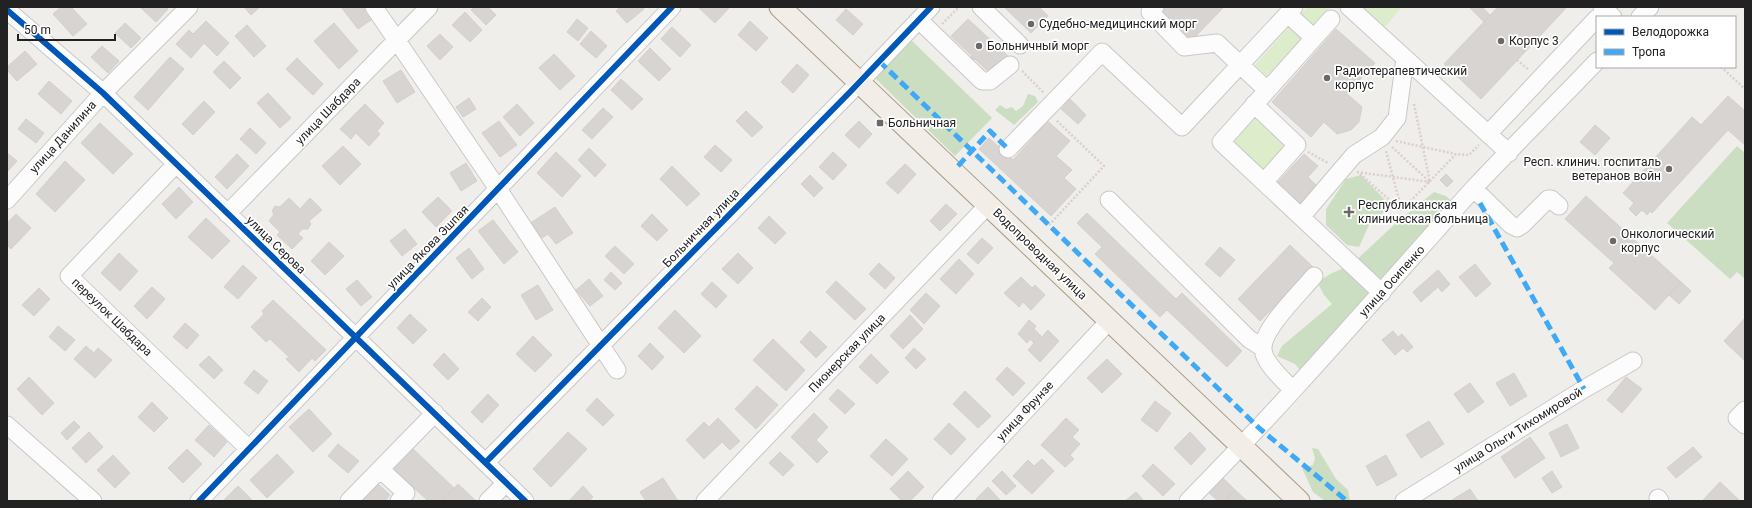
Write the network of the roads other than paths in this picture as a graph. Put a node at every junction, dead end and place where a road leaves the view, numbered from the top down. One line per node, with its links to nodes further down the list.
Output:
1 (190, 7): 26 (street, улица Данилина)
2 (374, 7): 18 (street)
3 (428, 7): 18 (street, улица Шабдара)
4 (672, 7): 33 (street, улица Якова Эшпая)
5 (780, 7): 24 (main road, Водопроводная улица)
6 (931, 7): 15 (street, Больничная улица)
7 (981, 7): 19 (street)
8 (1155, 7): 23 (street)
9 (1348, 7): 20 (street)
10 (1650, 7): 13 (street)
11 (7, 10): 26 (street, улица Серова)
12 (1291, 10): 17 (street); 23 (street)
13 (1641, 16)
14 (1331, 19): 17 (street)
15 (919, 20): 22 (street); 24 (street, Больничная улица)
16 (1596, 21): 28 (street)
17 (1314, 38): 25 (street)
18 (396, 42): 33 (street); 39 (street, улица Шабдара)
19 (1020, 45)
20 (1405, 58): 28 (street); 40 (street)
21 (1596, 62): 30 (street, улица Осипенко)
22 (1010, 65)
23 (1240, 65): 25 (street); 29 (street)
24 (859, 82): 37 (main road, Водопроводная улица); 45 (street, Больничная улица)
25 (1267, 90): 27 (street)
26 (102, 93): 31 (street, улица Серова); 35 (street, улица Данилина)
27 (1254, 104): 32 (street); 32 (street)
28 (1488, 134): 30 (street)
29 (1008, 149)
30 (1509, 153): 34 (street, улица Осипенко)
31 (176, 164): 39 (street, улица Серова); 55 (street, переулок Шабдара)
32 (1264, 182): 40 (street)
33 (498, 189): 44 (street, улица Якова Эшпая); 45 (street)
34 (1474, 189): 38 (street); 42 (street, улица Осипенко)
35 (7, 200)
36 (1109, 200): 46 (street)
37 (988, 205): 43 (main road, Водопроводная улица); 65 (street, Пионерская улица)
38 (1559, 206)
39 (227, 214): 44 (street, улица Серова)
40 (1300, 217): 42 (street)
41 (1314, 276): 46 (street)
42 (1382, 293): 49 (street, улица Осипенко)
43 (1110, 320): 54 (main road, Водопроводная улица); 66 (street, улица Фрунзе)
44 (356, 337): 51 (street, улица Серова); 55 (street, улица Якова Эшпая)
45 (600, 346): 48 (street); 56 (street, Больничная улица)
46 (1263, 348): 49 (street)
47 (1633, 361): 69 (street, улица Ольги Тихомировой)
48 (617, 370)
49 (1293, 390): 54 (street, улица Осипенко)
50 (1745, 410): 53 (street)
51 (435, 413): 56 (street, улица Серова); 57 (street)
52 (7, 425): 59 (street)
53 (1745, 425)
54 (1242, 446): 67 (street, улица Осипенко); 68 (main road, Водопроводная улица)
55 (249, 449): 60 (street, улица Якова Эшпая)
56 (486, 462): 58 (street, улица Серова)
57 (380, 469): 61 (street); 62 (street)
58 (506, 483): 63 (street); 64 (street, улица Серова)
59 (93, 501)
60 (199, 501)
61 (349, 501)
62 (399, 501)
63 (488, 501)
64 (525, 501)
65 (705, 501)
66 (941, 501)
67 (1188, 501)
68 (1300, 501)
69 (1404, 501)

